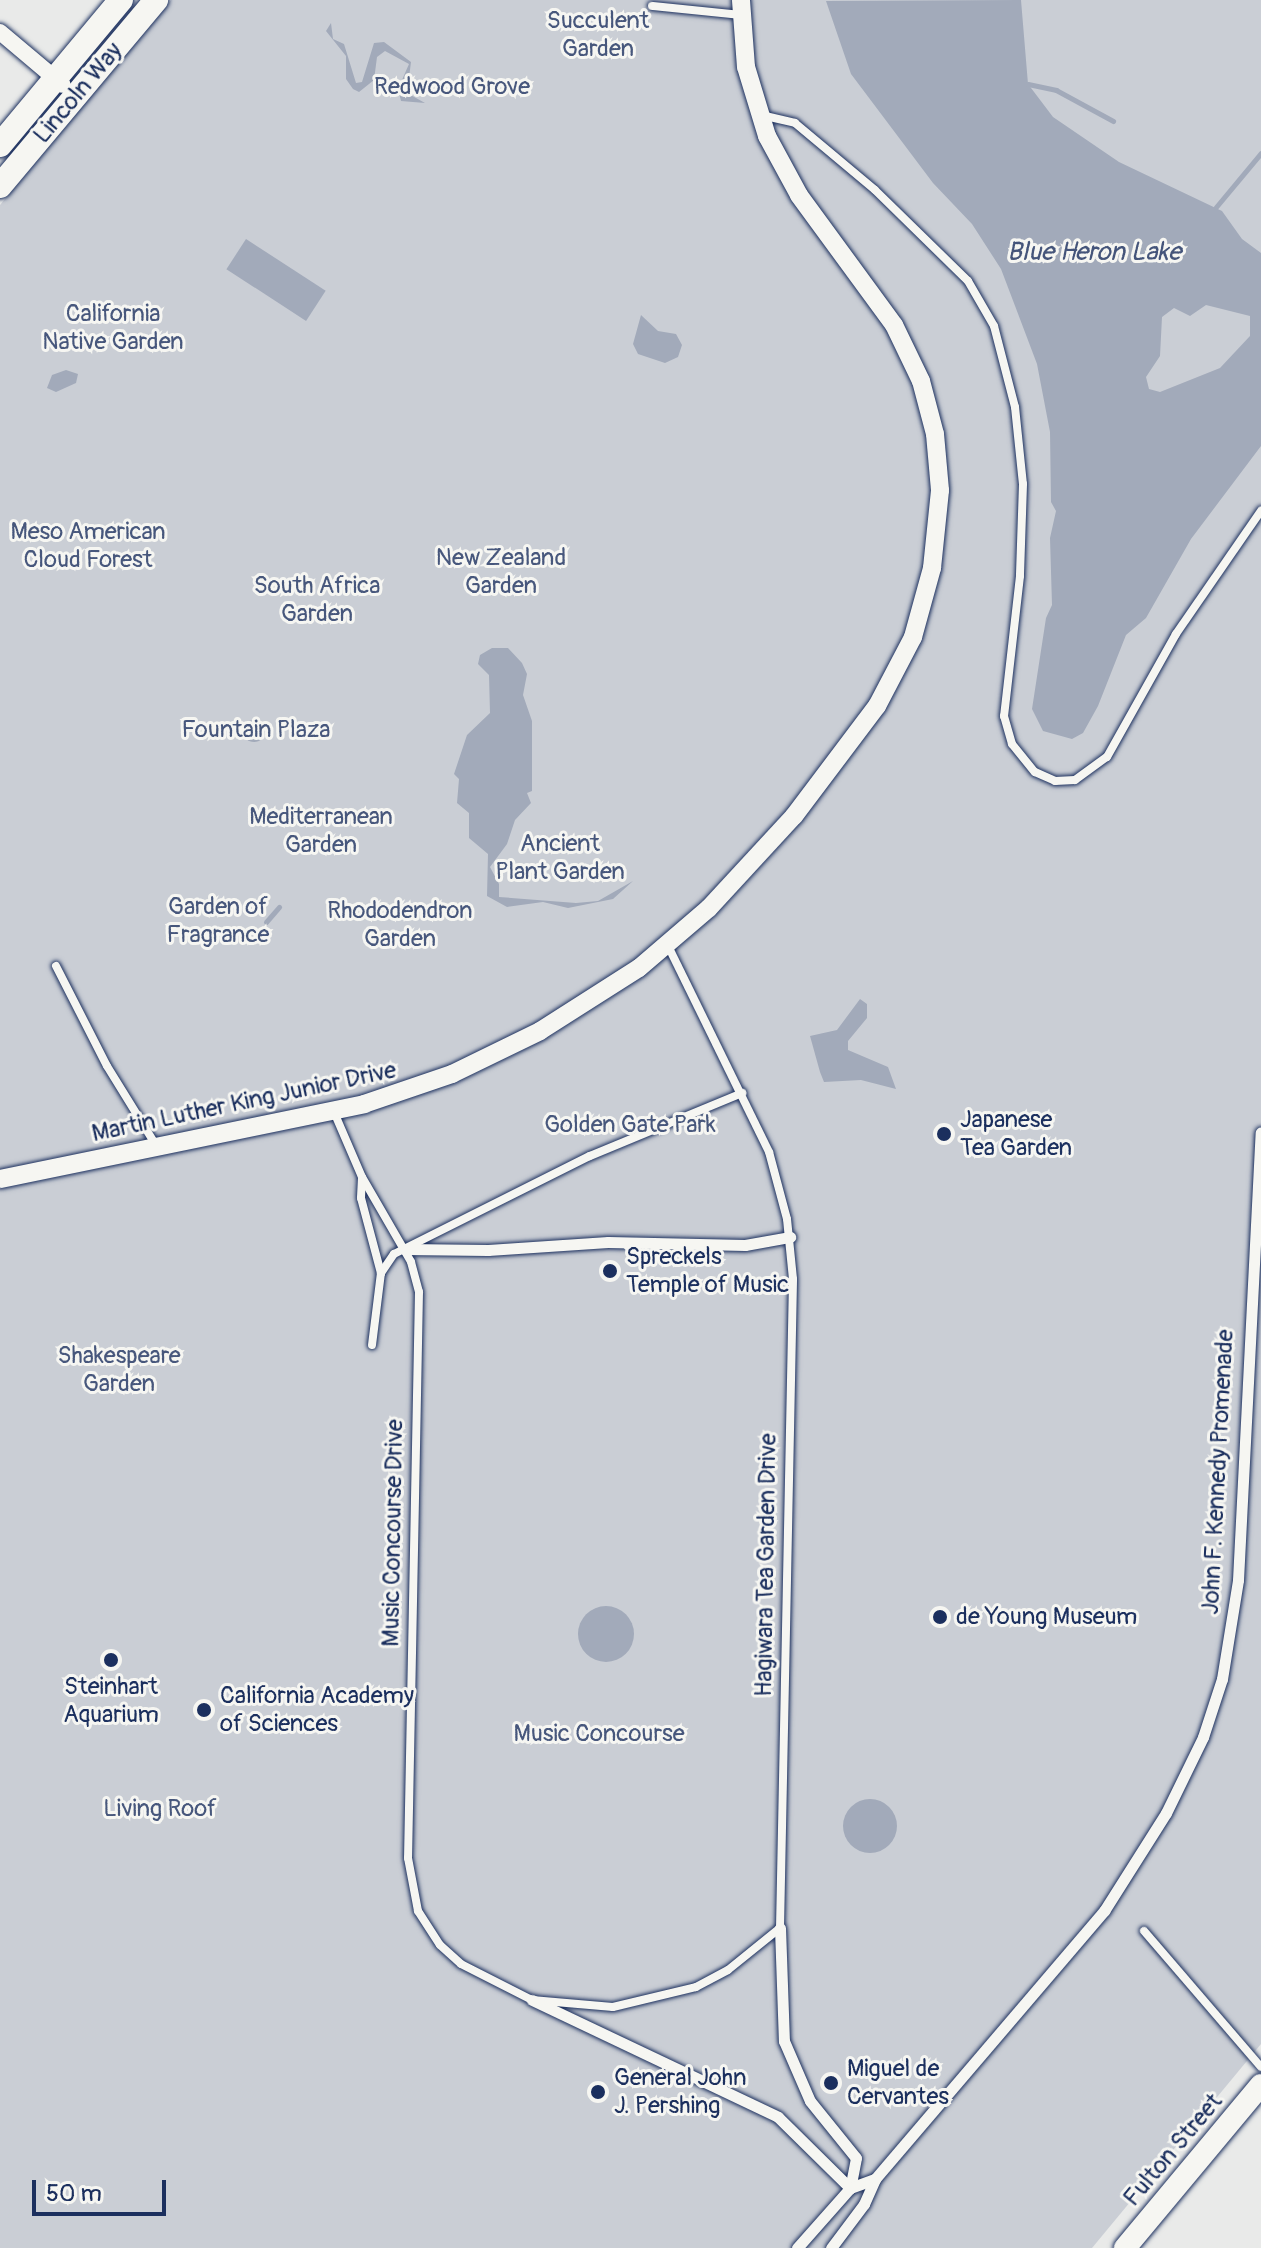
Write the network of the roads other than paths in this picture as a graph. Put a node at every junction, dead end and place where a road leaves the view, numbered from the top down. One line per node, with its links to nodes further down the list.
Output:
1 (121, 0): 6 (main road, Lincoln Way)
2 (156, 0): 7 (main road, Lincoln Way)
3 (652, 6): 4 (lane)
4 (740, 7): 8 (street, Martin Luther King Junior Drive)
5 (0, 32): 6 (street)
6 (55, 78): 7 (street); 9 (main road, Lincoln Way)
7 (76, 96): 10 (main road, Lincoln Way)
8 (759, 115): 11 (lane); 12 (street, Martin Luther King Junior Drive)
9 (0, 145)
10 (0, 186)
11 (1261, 511)
12 (668, 946): 14 (lane, Hagiwara Tea Garden Drive); 15 (street, Martin Luther King Junior Drive)
13 (56, 966): 17 (lane)
14 (742, 1093): 20 (lane, Hagiwara Tea Garden Drive); 21 (lane)
15 (334, 1111): 17 (street, Martin Luther King Junior Drive); 18 (lane, Music Concourse Drive)
16 (1261, 1133): 29 (street, John F. Kennedy Promenade)
17 (157, 1147): 19 (street, Martin Luther King Junior Drive)
18 (362, 1177): 21 (lane, Music Concourse Drive); 22 (lane)
19 (0, 1179)
20 (790, 1237): 21 (street); 24 (lane, Hagiwara Tea Garden Drive)
21 (404, 1249): 22 (lane); 26 (lane, Music Concourse Drive)
22 (381, 1273): 23 (lane)
23 (372, 1345)
24 (780, 1928): 26 (lane, Music Concourse Drive); 30 (street, Hagiwara Tea Garden Drive)
25 (1144, 1931): 27 (lane)
26 (532, 2000): 30 (street, Music Concourse Drive)
27 (1261, 2067)
28 (1261, 2085): 33 (main road, Fulton Street)
29 (875, 2179): 30 (street, John F. Kennedy Promenade); 32 (street, John F. Kennedy Promenade)
30 (850, 2188): 31 (street, John F. Kennedy Promenade)
31 (797, 2248)
32 (831, 2248)
33 (1125, 2248)

